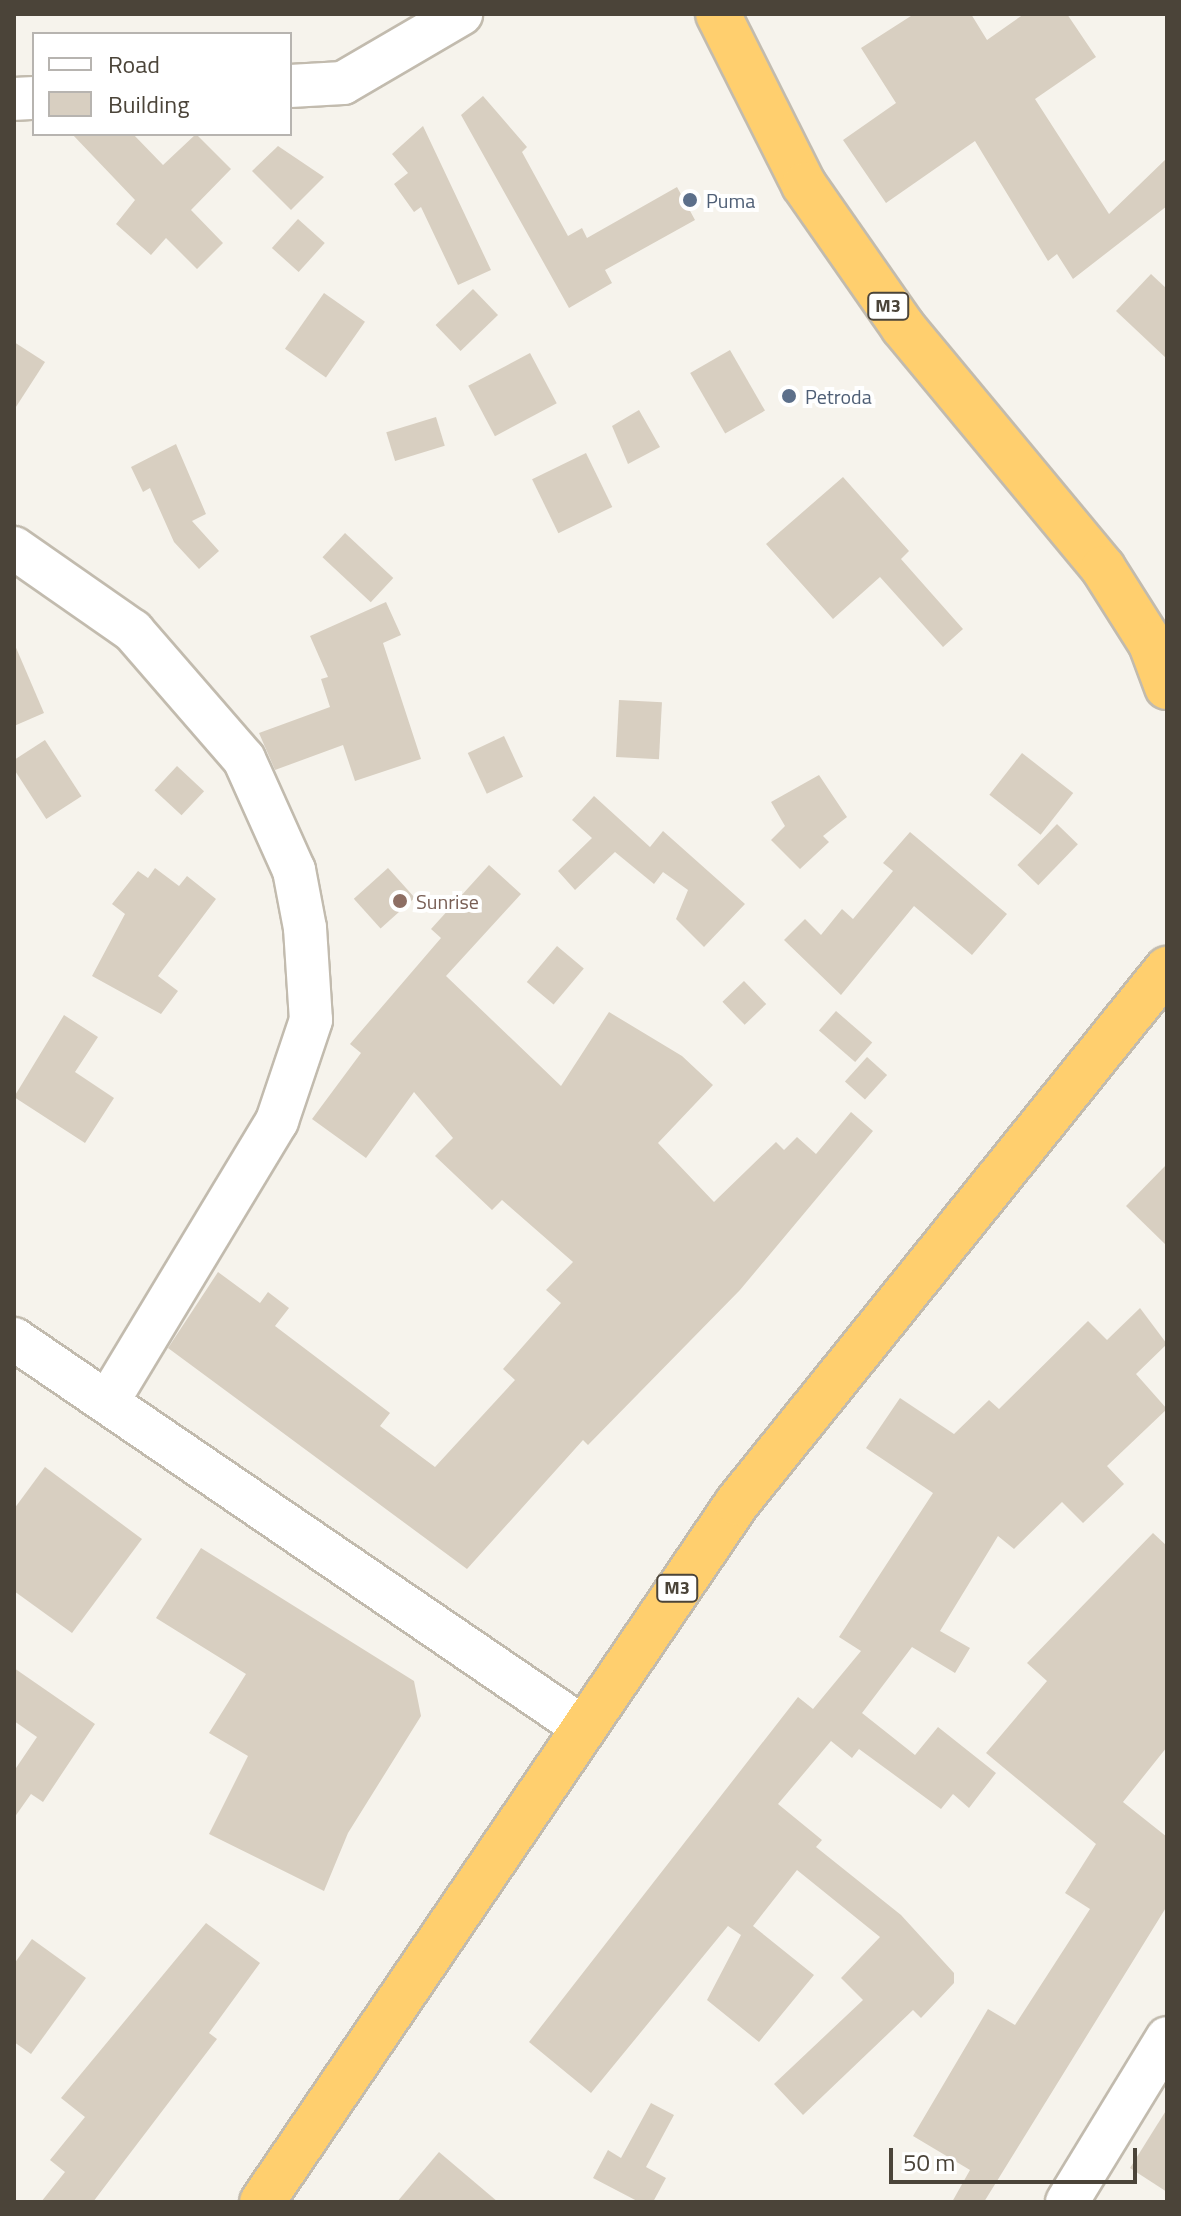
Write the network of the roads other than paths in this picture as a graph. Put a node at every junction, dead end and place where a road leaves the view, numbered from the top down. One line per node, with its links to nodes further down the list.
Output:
1 (461, 14): 3 (street)
2 (718, 14): 5 (highway, M3)
3 (292, 86)
4 (14, 548): 11 (street)
5 (1103, 568): 6 (highway, M3); 7 (highway, M3)
6 (1167, 616)
7 (1167, 687)
8 (1167, 969): 9 (highway, M3)
9 (1154, 1001): 12 (highway, M3)
10 (14, 1339): 11 (street)
11 (108, 1401): 12 (street)
12 (581, 1726): 14 (highway, M3)
13 (1167, 2038): 15 (street)
14 (262, 2202)
15 (1067, 2202)

